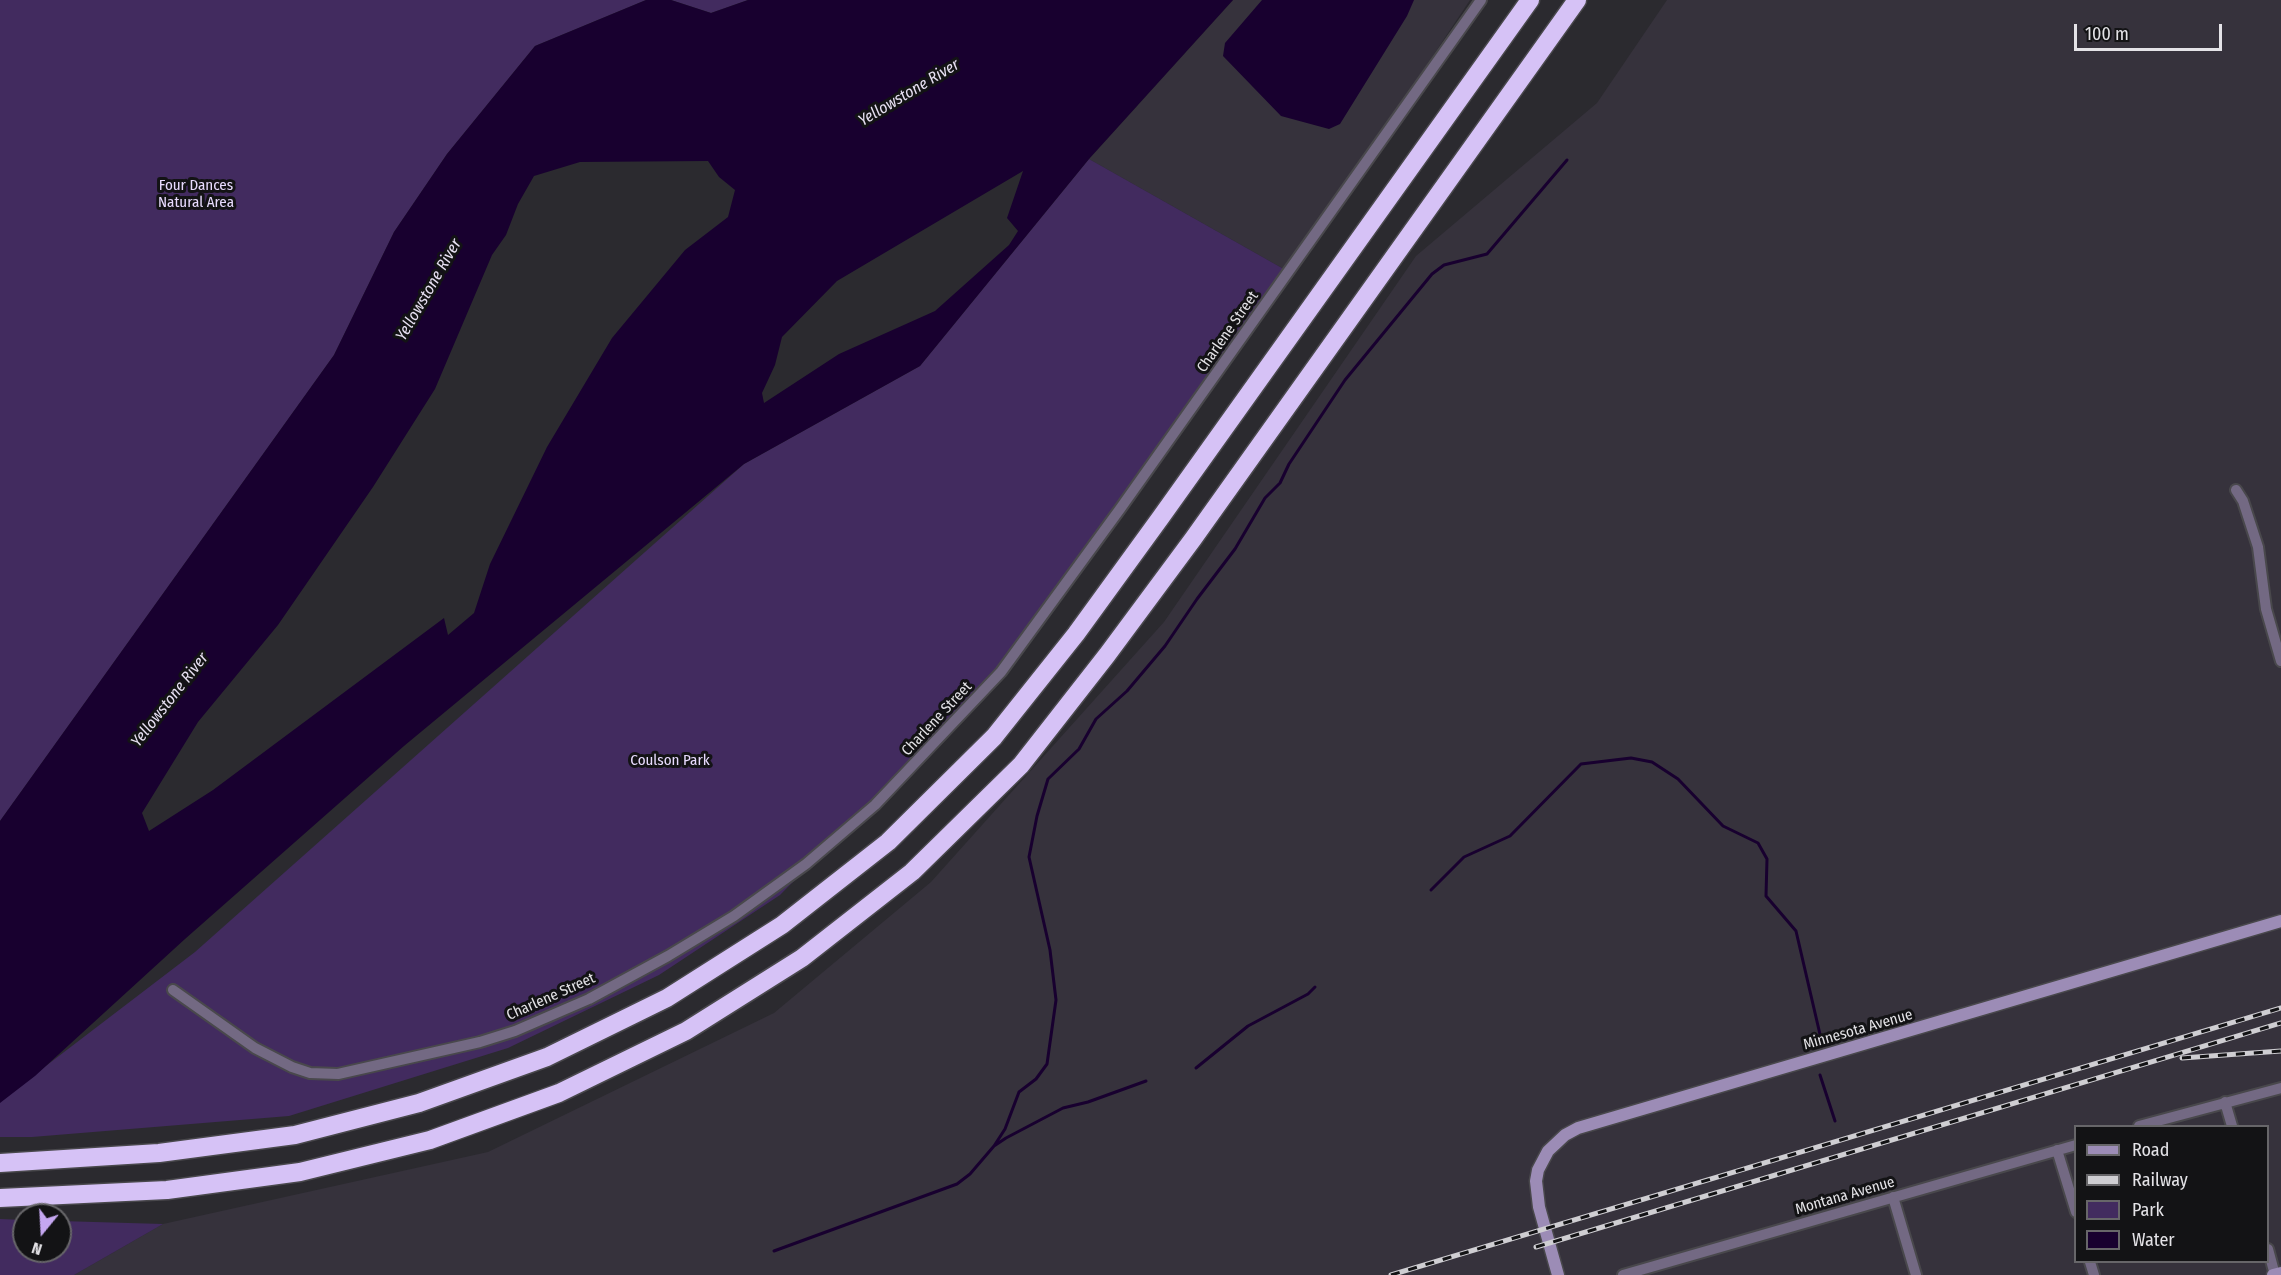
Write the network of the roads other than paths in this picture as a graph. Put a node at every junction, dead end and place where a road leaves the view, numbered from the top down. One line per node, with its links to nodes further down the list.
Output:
1 (1481, 0): 7 (street, Charlene Street)
2 (1530, 0): 14 (highway)
3 (1577, 0): 16 (highway)
4 (2236, 490): 5 (street)
5 (2281, 661)
6 (2281, 921): 20 (street, Minnesota Avenue)
7 (173, 990)
8 (2281, 1088): 9 (street)
9 (2225, 1102): 10 (street); 11 (street)
10 (2143, 1125)
11 (2232, 1125)
12 (2074, 1146): 13 (street, Montana Avenue)
13 (2057, 1150): 15 (street, Montana Avenue); 17 (street)
14 (0, 1162)
15 (1893, 1197): 21 (street, Montana Avenue); 22 (street)
16 (0, 1198)
17 (2074, 1205)
18 (2269, 1253): 23 (street)
19 (2281, 1272): 23 (street)
20 (1558, 1275)
21 (1623, 1275)
22 (1916, 1275)
23 (2274, 1275)

